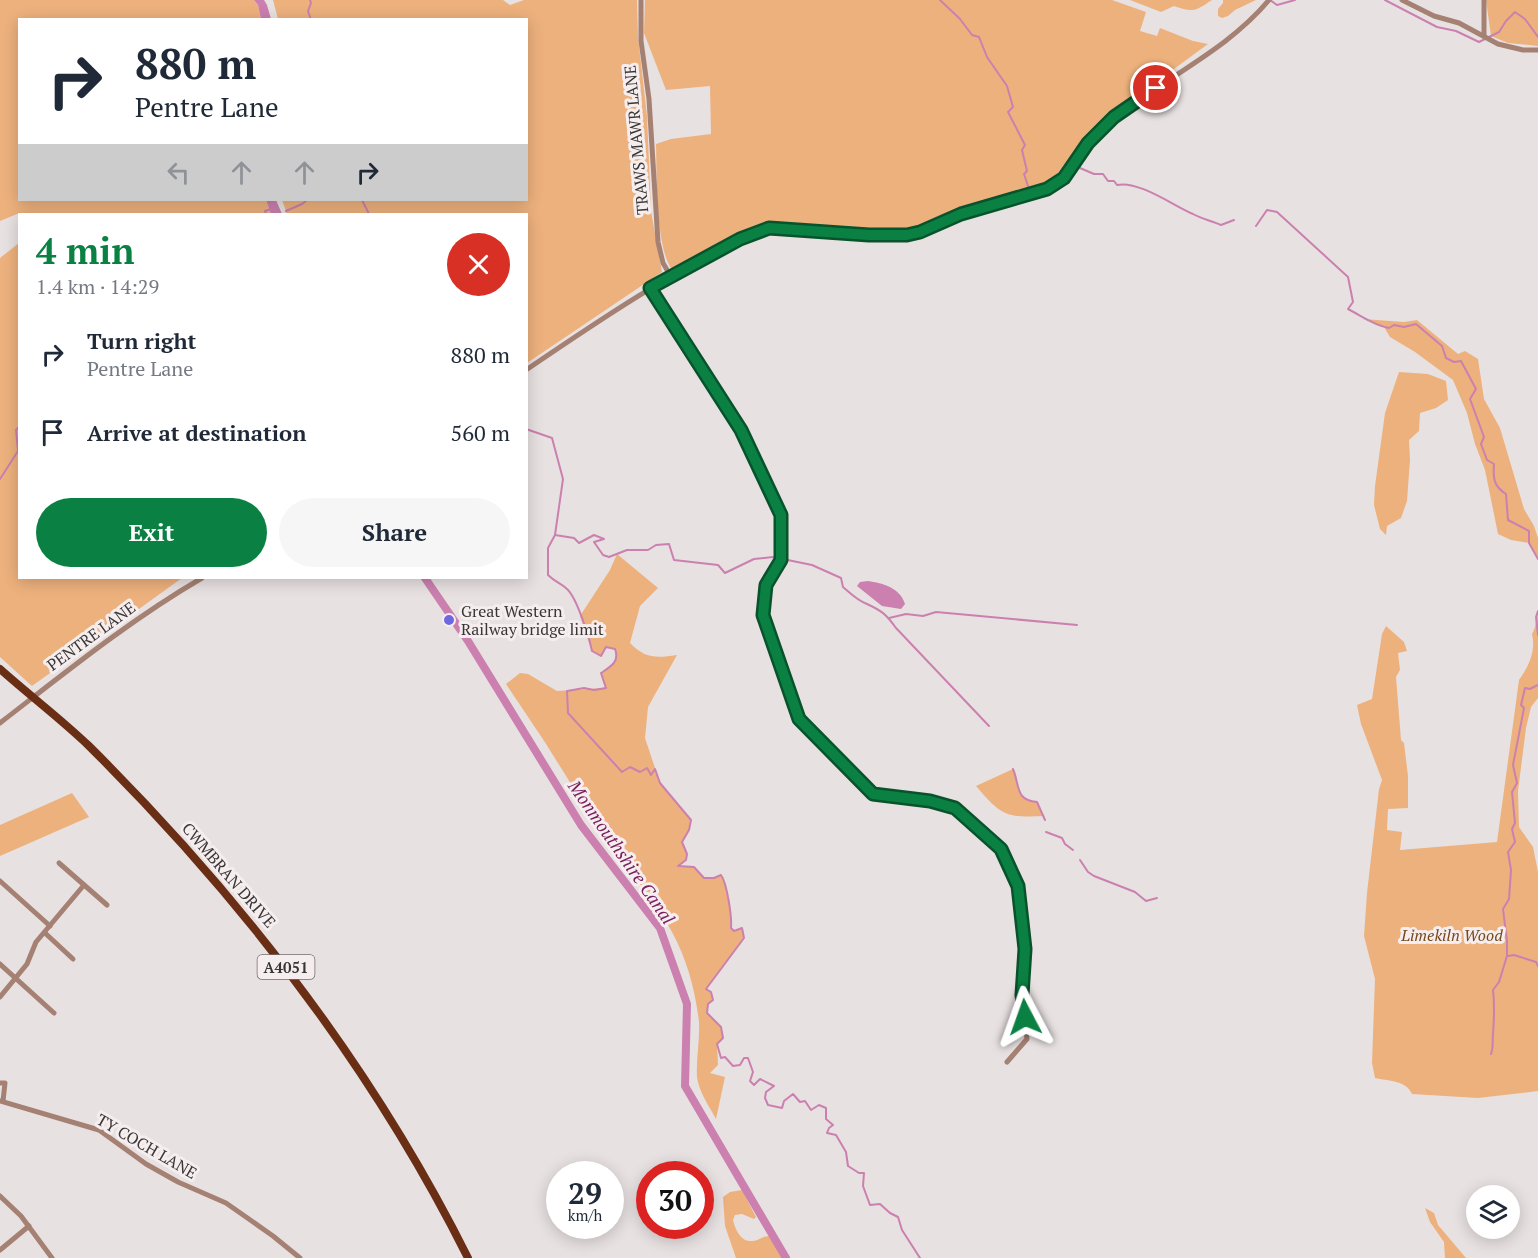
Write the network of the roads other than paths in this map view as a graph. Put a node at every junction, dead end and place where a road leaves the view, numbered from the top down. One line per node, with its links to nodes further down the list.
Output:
1 (641, 0): 7 (street, TRAWS MAWR LANE)
2 (1269, 0): 7 (street)
3 (1402, 0): 5 (street)
4 (1484, 0): 5 (street)
5 (1484, 36): 6 (street)
6 (1538, 50)
7 (670, 275): 8 (street)
8 (650, 288): 9 (street); 24 (street)
9 (528, 369)
10 (200, 579): 12 (street, PENTRE LANE)
11 (0, 669): 32 (main road, CWMBRAN DRIVE / A4051)
12 (0, 723)
13 (59, 863): 15 (street)
14 (0, 881): 17 (street)
15 (84, 885): 16 (street); 17 (street)
16 (107, 905)
17 (50, 926): 18 (street)
18 (45, 933): 19 (street); 21 (street)
19 (73, 959)
20 (0, 964): 21 (street)
21 (16, 978): 22 (street); 23 (street)
22 (0, 997)
23 (54, 1013)
24 (1007, 1062)
25 (0, 1083): 26 (street)
26 (1, 1101): 31 (street, TY COCH LANE)
27 (0, 1196): 28 (street)
28 (29, 1226): 29 (street); 30 (street)
29 (0, 1250)
30 (52, 1258)
31 (300, 1258)
32 (468, 1258)

